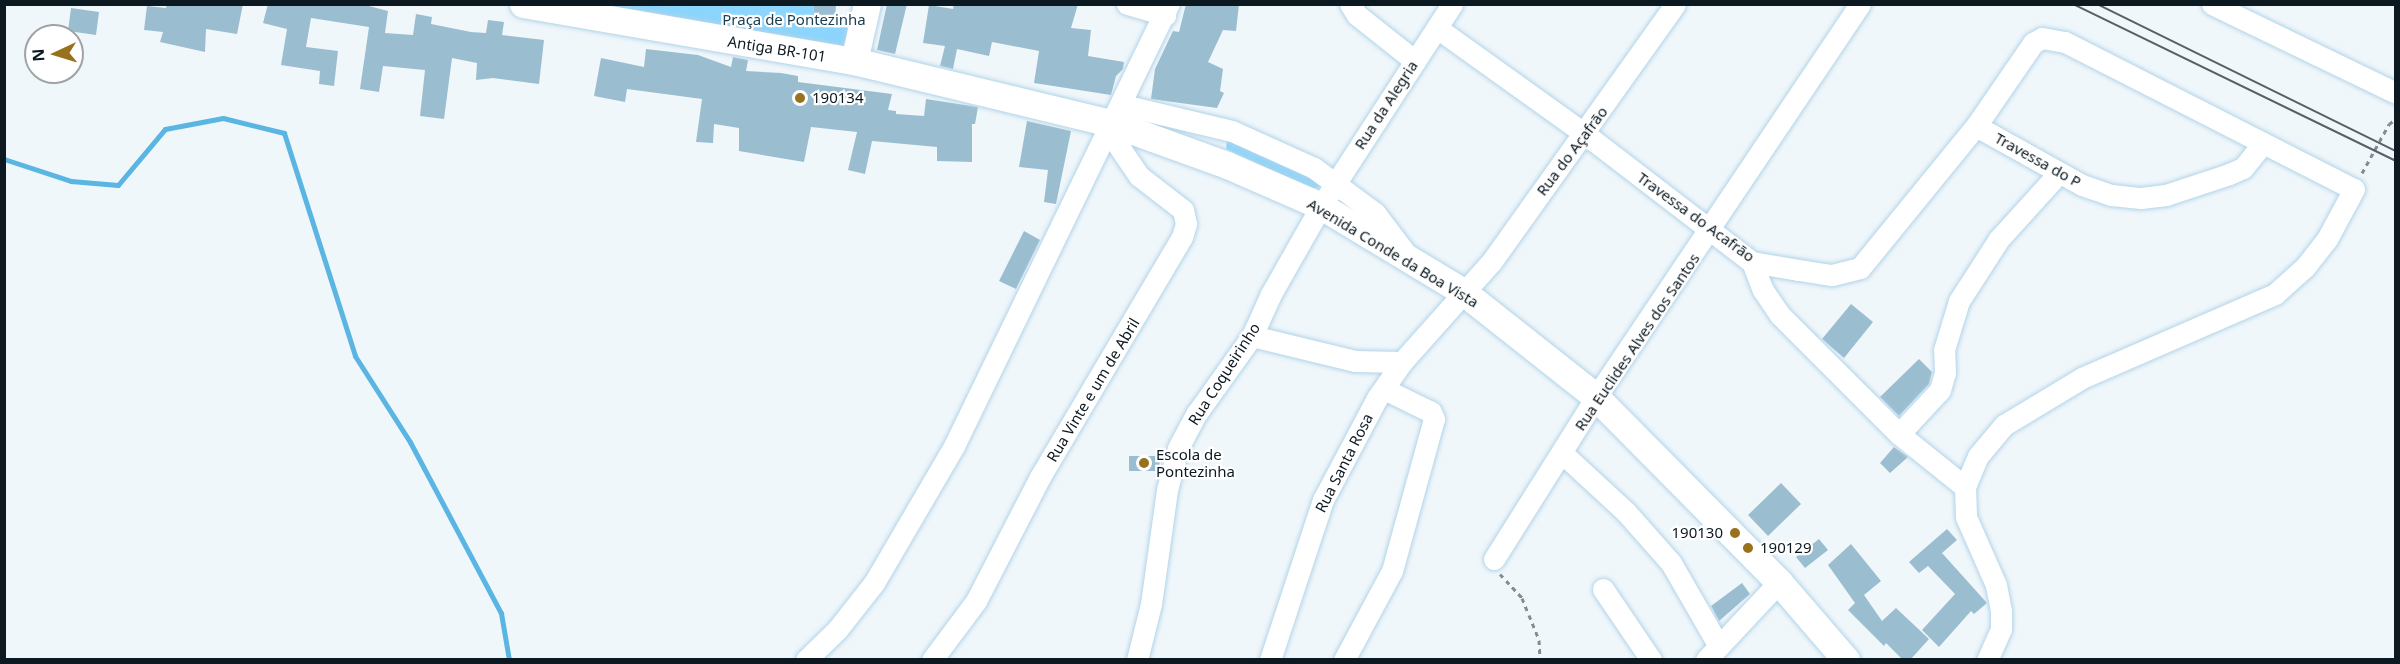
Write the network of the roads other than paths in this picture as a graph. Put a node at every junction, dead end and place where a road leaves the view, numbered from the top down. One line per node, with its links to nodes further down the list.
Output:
1 (523, 4): 12 (main road, Antiga BR-101)
2 (867, 4): 12 (main road)
3 (1127, 4): 9 (street)
4 (1350, 4): 11 (street)
5 (1452, 4): 10 (street, Rua da Alegria)
6 (1675, 4): 17 (street, Rua do Açafrão)
7 (1860, 4): 23 (street, Rua Euclides Alves dos Santos)
8 (2212, 4): 13 (street)
9 (1167, 10): 14 (street)
10 (1437, 28): 11 (street, Rua da Alegria); 17 (street, Travessa do Acafrão)
11 (1415, 60): 21 (street, Rua da Alegria)
12 (854, 61): 14 (main road, Avenida Conde da Boa Vista)
13 (2396, 93)
14 (1115, 120): 16 (street); 19 (main road, Avenida Conde da Boa Vista); 38 (street); 39 (street, Rua Vinte e um de Abril)
15 (1976, 126): 18 (street, Travessa do Acafrão); 20 (street, Travessa do P); 25 (street, Travessa do Acafrão)
16 (1220, 128): 19 (street); 21 (street)
17 (1585, 134): 23 (street, Travessa do Acafrão); 26 (street, Rua do Açafrão)
18 (2263, 143): 20 (street, Travessa do P); 33 (street)
19 (1208, 158): 22 (main road, Avenida Conde da Boa Vista)
20 (2058, 174): 31 (street)
21 (1336, 182): 22 (street, Rua da Alegria); 24 (street)
22 (1320, 206): 24 (main road, Avenida Conde da Boa Vista); 27 (street, Rua Coqueirinho)
23 (1711, 231): 25 (street, Travessa do Acafrão); 30 (street, Rua Euclides Alves dos Santos)
24 (1412, 261): 26 (main road, Avenida Conde da Boa Vista)
25 (1752, 262): 31 (street)
26 (1462, 291): 28 (street, Rua Santa Rosa); 30 (main road, Avenida Conde da Boa Vista)
27 (1252, 336): 28 (street); 40 (street, Rua Coqueirinho)
28 (1402, 362): 29 (street, Rua Santa Rosa)
29 (1384, 389): 41 (street, Rua Santa Rosa); 42 (street)
30 (1596, 397): 32 (street, Rua Euclides Alves dos Santos); 35 (main road, Avenida Conde da Boa Vista)
31 (1899, 434): 33 (street)
32 (1562, 453): 34 (street, Rua Euclides Alves dos Santos); 37 (street)
33 (1965, 487): 45 (street)
34 (1494, 559)
35 (1779, 582): 37 (street); 44 (main road, Avenida Conde da Boa Vista)
36 (1603, 589): 43 (street)
37 (1712, 653)
38 (806, 660)
39 (932, 660)
40 (1137, 660)
41 (1270, 660)
42 (1344, 660)
43 (1651, 660)
44 (1846, 660)
45 (1987, 660)

